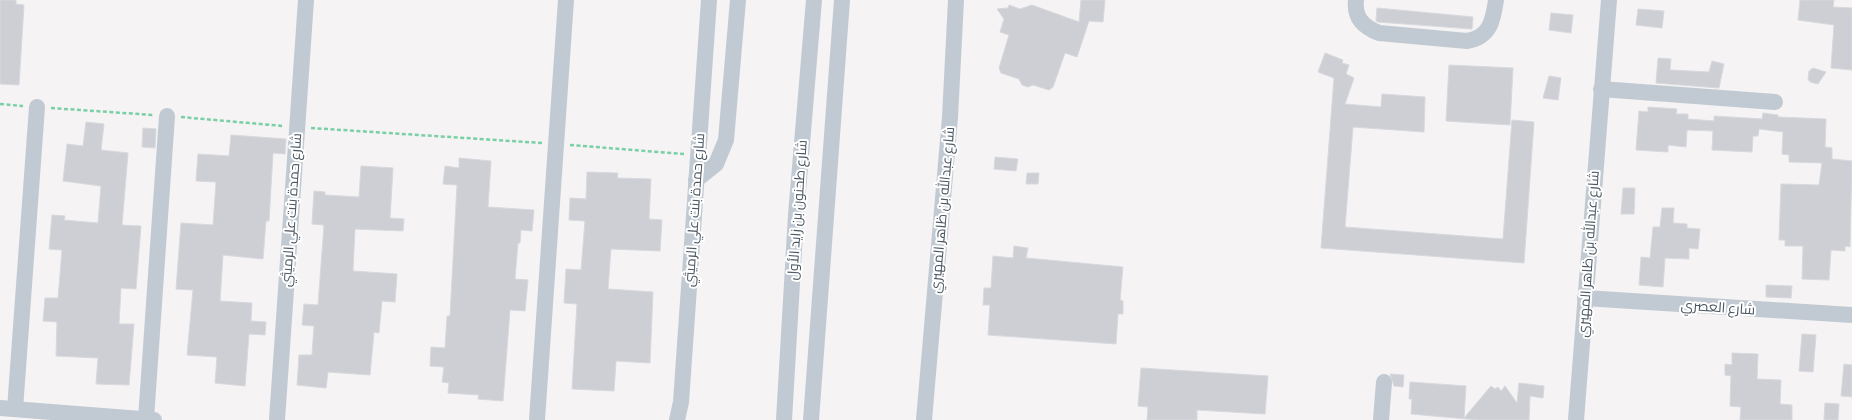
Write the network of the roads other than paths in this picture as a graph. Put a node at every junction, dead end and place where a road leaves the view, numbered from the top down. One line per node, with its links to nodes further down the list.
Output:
1 (306, 0): 22 (street, شارع حمدة بنت علي الرميثي)
2 (566, 0): 23 (street)
3 (709, 0): 15 (street, شارع حمدة بنت علي الرميثي)
4 (738, 0): 15 (street)
5 (814, 0): 25 (street, شارع طحنون بن زايد الأول)
6 (842, 0): 26 (street)
7 (956, 0): 27 (street, شارع عبدالله بن ظاهر المهيري)
8 (1356, 0): 9 (street)
9 (1496, 0)
10 (1609, 0): 11 (street, شارع عبدالله بن ظاهر المهيري)
11 (1601, 89): 12 (street); 16 (street, شارع عبدالله بن ظاهر المهيري)
12 (1775, 102)
13 (37, 107): 19 (street)
14 (167, 116): 21 (street)
15 (696, 180): 24 (street, شارع حمدة بنت علي الرميثي)
16 (1585, 298): 17 (street, شارع العصري); 29 (street, شارع عبدالله بن ظاهر المهيري)
17 (1852, 315)
18 (1384, 382): 28 (street)
19 (8, 408): 20 (street)
20 (81, 418): 21 (street)
21 (150, 420)
22 (277, 420)
23 (537, 420)
24 (677, 420)
25 (784, 420)
26 (811, 420)
27 (924, 420)
28 (1381, 420)
29 (1576, 420)

